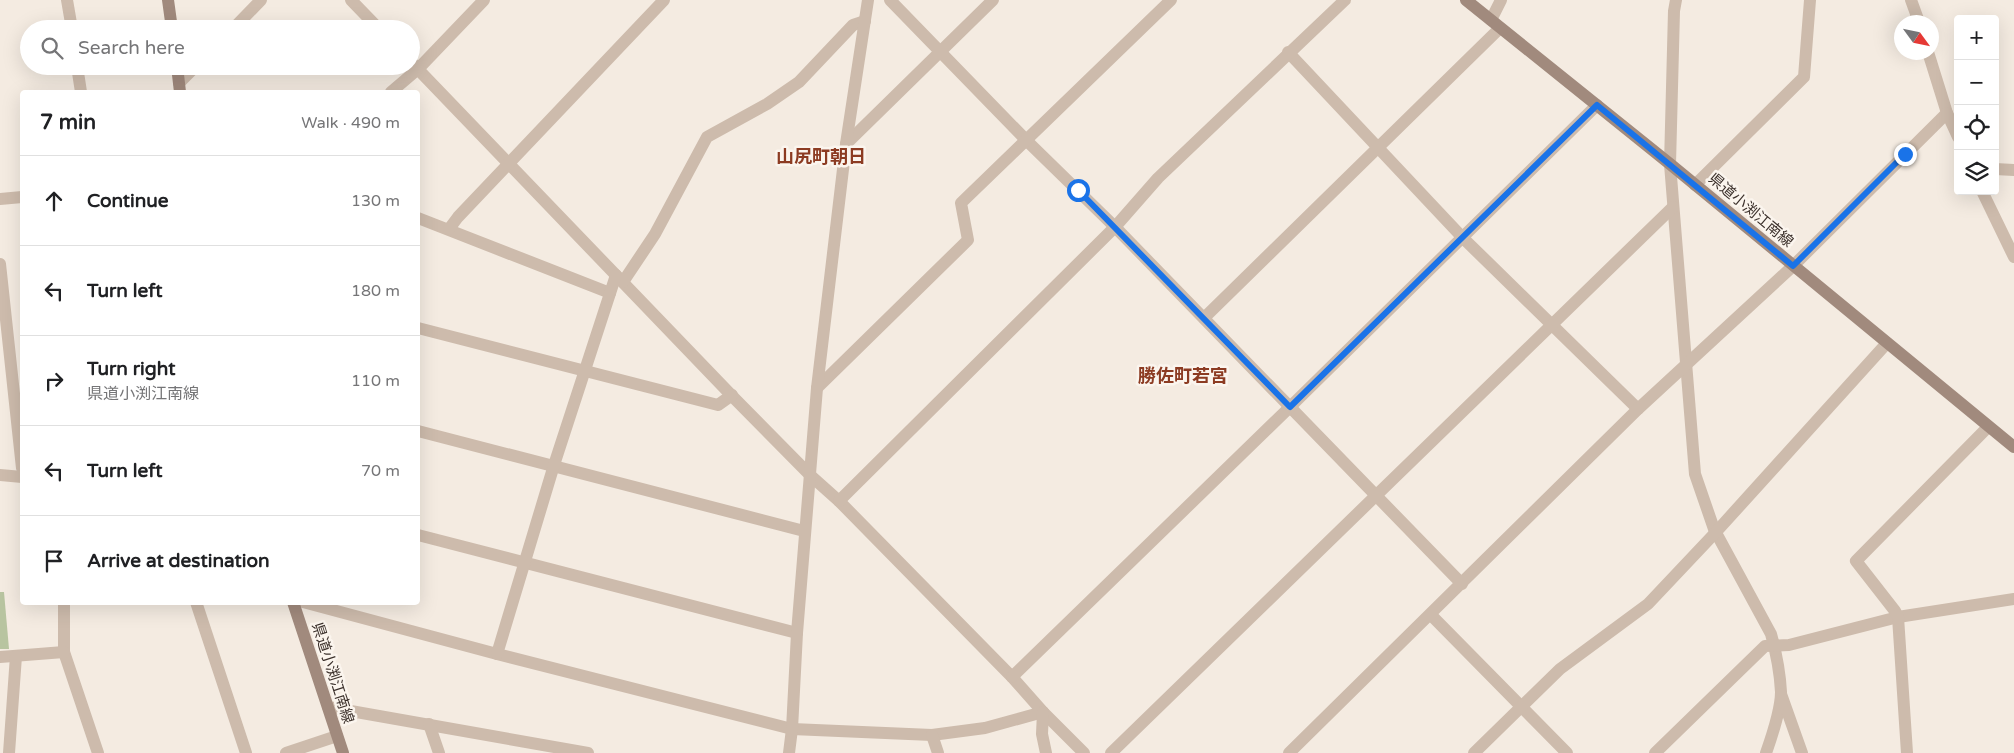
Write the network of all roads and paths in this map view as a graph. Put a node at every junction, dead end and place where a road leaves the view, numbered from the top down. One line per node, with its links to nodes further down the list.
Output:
1 (67, 0): 18 (street)
2 (168, 0): 19 (main road)
3 (261, 0): 20 (street)
4 (351, 0): 21 (street)
5 (484, 0): 26 (street)
6 (664, 0): 42 (street)
7 (868, 0): 22 (street)
8 (890, 0): 24 (street)
9 (993, 0): 24 (street)
10 (1171, 0): 39 (street)
11 (1345, 0): 25 (street)
12 (1466, 0): 23 (main road, 県道小渕江南線)
13 (1501, 0): 23 (street)
14 (1676, 0): 43 (street)
15 (1810, 0): 46 (street)
16 (1911, 0): 17 (street)
17 (1916, 15)
18 (70, 20)
19 (171, 20)
20 (242, 20)
21 (370, 20)
22 (865, 21): 40 (street); 58 (street)
23 (1496, 24): 36 (main road, 県道小渕江南線); 41 (street)
24 (940, 52): 39 (street); 40 (street)
25 (1288, 52): 41 (street); 52 (street)
26 (420, 59)
27 (1930, 60): 37 (street)
28 (420, 71): 42 (street)
29 (78, 75): 34 (street)
30 (178, 75): 33 (main road)
31 (189, 75): 33 (street)
32 (405, 75): 35 (street)
33 (180, 88)
34 (81, 90)
35 (393, 90)
36 (1597, 105): 43 (main road, 県道小渕江南線); 54 (street)
37 (1947, 113): 38 (street); 57 (street)
38 (1954, 128)
39 (1028, 141): 52 (street); 66 (street)
40 (846, 144): 66 (street)
41 (1378, 147): 54 (street); 60 (street)
42 (509, 163): 53 (street); 58 (street)
43 (1670, 164): 46 (main road, 県道小渕江南線); 50 (street)
44 (1999, 168): 45 (street)
45 (2014, 170)
46 (1695, 185): 57 (main road, 県道小渕江南線)
47 (1984, 195): 55 (street)
48 (20, 197): 49 (street)
49 (0, 199)
50 (1673, 207): 61 (street); 64 (street)
51 (420, 219): 53 (street)
52 (1115, 227): 60 (street); 79 (street)
53 (450, 229): 59 (street)
54 (1463, 238): 61 (street); 68 (street)
55 (2014, 257)
56 (0, 264): 73 (street)
57 (1793, 266): 63 (main road, 県道小渕江南線); 64 (street)
58 (619, 278): 59 (street); 67 (street)
59 (610, 293): 65 (street)
60 (1204, 318): 68 (street)
61 (1552, 324): 69 (street); 78 (street)
62 (420, 329): 65 (street)
63 (1887, 343): 70 (main road, 県道小渕江南線); 81 (street)
64 (1686, 364): 69 (street); 81 (street)
65 (585, 370): 67 (street); 74 (street)
66 (817, 388): 76 (street)
67 (732, 396): 76 (street)
68 (1290, 407): 78 (street); 98 (street)
69 (1638, 409): 84 (street)
70 (1988, 427): 72 (main road, 県道小渕江南線); 91 (street)
71 (420, 432): 74 (street)
72 (2014, 447)
73 (20, 449)
74 (554, 465): 80 (street); 83 (street)
75 (0, 475): 77 (street)
76 (811, 476): 79 (street); 80 (street)
77 (20, 477)
78 (1376, 495): 84 (street); 118 (street)
79 (839, 501): 98 (street)
80 (804, 531): 92 (street)
81 (1716, 532): 93 (street); 100 (street)
82 (420, 536): 83 (street)
83 (524, 562): 92 (street); 95 (street)
84 (1462, 584): 90 (street)
85 (2014, 598): 91 (street)
86 (64, 605): 94 (street)
87 (197, 605): 109 (street)
88 (294, 605): 101 (main road, 県道小渕江南線)
89 (314, 605): 95 (street)
90 (1431, 615): 100 (street); 119 (street)
91 (1898, 617): 93 (street); 125 (street)
92 (797, 633): 104 (street)
93 (1775, 646): 99 (street); 122 (street)
94 (64, 652): 96 (street); 108 (street)
95 (497, 654): 104 (street)
96 (16, 656): 97 (street); 107 (street)
97 (0, 657)
98 (1012, 677): 102 (street)
99 (1781, 694): 123 (street); 124 (street)
100 (1521, 706): 120 (street); 121 (street)
101 (328, 707): 103 (street); 106 (main road, 県道小渕江南線)
102 (1043, 712): 105 (street); 116 (street); 117 (street)
103 (429, 724): 112 (street); 113 (street)
104 (792, 729): 105 (street); 114 (street)
105 (932, 735): 115 (street)
106 (337, 736): 110 (street); 111 (main road, 県道小渕江南線)
107 (9, 753)
108 (98, 753)
109 (246, 753)
110 (286, 753)
111 (343, 753)
112 (439, 753)
113 (588, 753)
114 (789, 753)
115 (938, 753)
116 (1046, 753)
117 (1084, 753)
118 (1112, 753)
119 (1289, 753)
120 (1474, 753)
121 (1567, 753)
122 (1655, 753)
123 (1766, 753)
124 (1802, 753)
125 (1907, 753)

